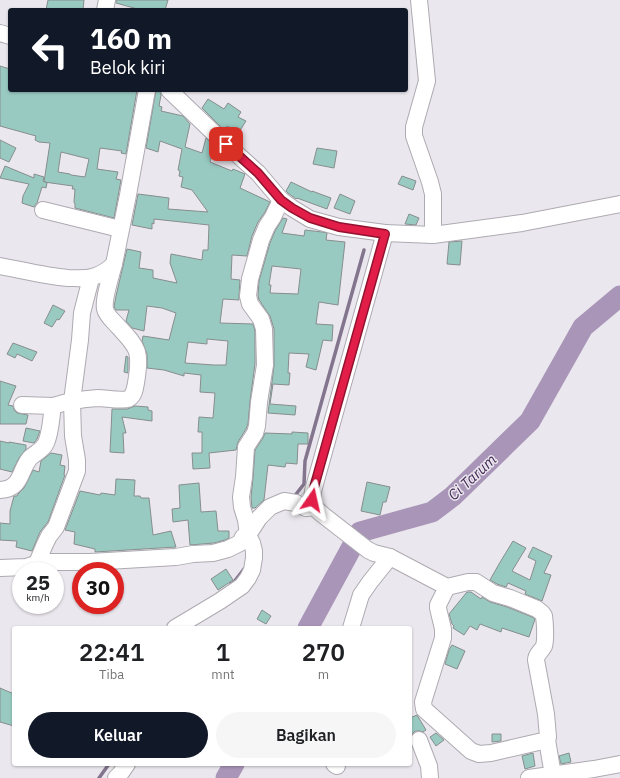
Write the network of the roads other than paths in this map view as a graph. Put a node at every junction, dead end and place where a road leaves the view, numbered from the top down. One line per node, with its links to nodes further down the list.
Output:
1 (419, 0): 9 (street)
2 (147, 92): 7 (street)
3 (171, 92): 4 (street)
4 (281, 200): 8 (street); 18 (street)
5 (620, 204): 9 (street)
6 (43, 210): 7 (street)
7 (120, 229): 10 (street)
8 (385, 234): 9 (street); 17 (street)
9 (433, 235)
10 (114, 264): 12 (street); 13 (street)
11 (0, 266): 12 (street)
12 (91, 278): 13 (street)
13 (72, 401): 15 (street); 20 (street)
14 (22, 405): 15 (street)
15 (53, 406): 16 (street)
16 (0, 490)
17 (319, 511): 18 (street); 19 (street)
18 (249, 538): 21 (street); 25 (street)
19 (390, 557): 24 (street); 26 (street)
20 (37, 562)
21 (64, 562)
22 (0, 568): 23 (street)
23 (12, 568)
24 (446, 587): 28 (street); 28 (street)
25 (178, 626)
26 (352, 626)
27 (419, 740): 33 (street)
28 (547, 740): 31 (street)
29 (620, 764): 31 (street)
30 (126, 766): 32 (street)
31 (553, 775): 34 (street)
32 (116, 778)
33 (430, 778)
34 (529, 778)

